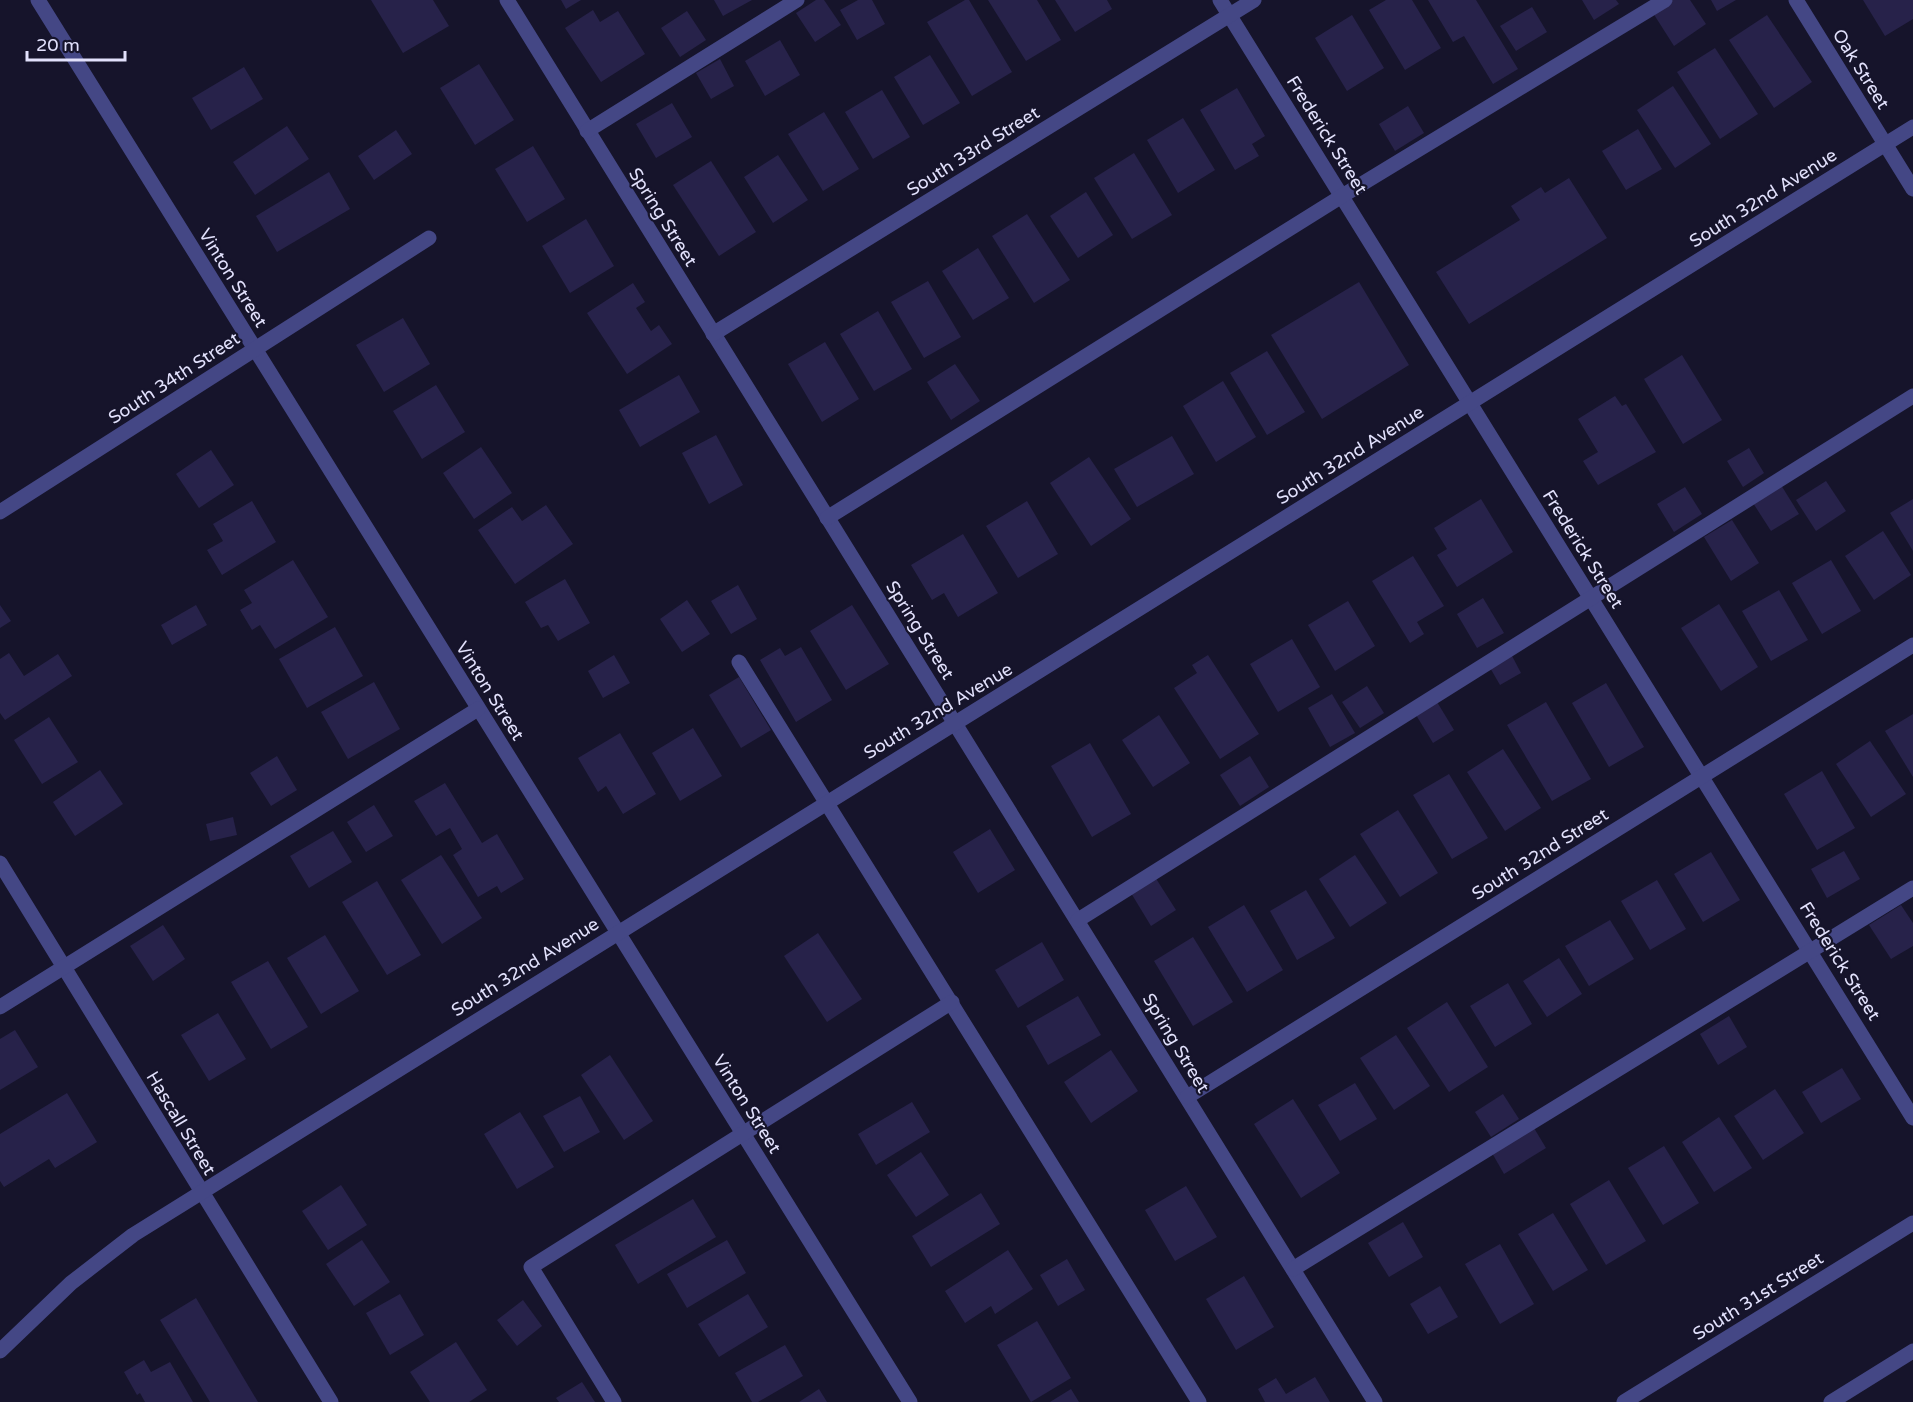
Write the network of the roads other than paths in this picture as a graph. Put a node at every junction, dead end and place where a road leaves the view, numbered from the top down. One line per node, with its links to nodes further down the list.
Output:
1 (38, 0): 16 (street, Vinton Street)
2 (507, 0): 10 (street, Spring Street)
3 (797, 0): 10 (street)
4 (1220, 0): 8 (street, Frederick Street)
5 (1254, 0): 8 (street, South 33rd Street)
6 (1665, 0): 13 (street)
7 (1796, 0): 11 (street, Oak Street)
8 (1230, 15): 13 (street, Frederick Street); 15 (street, South 33rd Street)
9 (1913, 127): 11 (street, South 32nd Avenue)
10 (587, 131): 15 (street, Spring Street)
11 (1885, 144): 12 (street, Oak Street); 18 (street, South 32nd Avenue)
12 (1913, 189)
13 (1342, 196): 18 (street, Frederick Street); 20 (street)
14 (429, 238): 16 (street, South 34th Street)
15 (712, 334): 20 (street, Spring Street)
16 (254, 350): 19 (street, South 34th Street); 24 (street, Vinton Street)
17 (1913, 396): 21 (street)
18 (1470, 403): 21 (street, Frederick Street); 25 (street, South 32nd Avenue)
19 (0, 512)
20 (827, 518): 25 (street, Spring Street)
21 (1591, 598): 26 (street, Frederick Street); 30 (street)
22 (1913, 645): 26 (street, South 32nd Street)
23 (739, 662): 27 (street)
24 (478, 709): 31 (street, Vinton Street); 33 (street)
25 (956, 724): 27 (street, South 32nd Avenue); 30 (street, Spring Street)
26 (1701, 777): 32 (street, Frederick Street); 36 (street, South 32nd Street)
27 (828, 801): 31 (street, South 32nd Avenue); 34 (street)
28 (0, 863): 33 (street, Hascall Street)
29 (1913, 888): 32 (street)
30 (1078, 920): 36 (street, Spring Street)
31 (619, 932): 38 (street, Vinton Street); 39 (street, South 32nd Avenue)
32 (1812, 951): 37 (street, Frederick Street); 41 (street)
33 (64, 968): 35 (street); 39 (street, Hascall Street)
34 (952, 1002): 38 (street); 47 (street)
35 (0, 1007)
36 (1187, 1097): 41 (street, Spring Street)
37 (1913, 1118)
38 (743, 1135): 45 (street); 46 (street, Vinton Street)
39 (201, 1193): 42 (street, South 32nd Avenue); 44 (street, Hascall Street)
40 (1913, 1223): 49 (street, South 31st Street)
41 (1293, 1269): 48 (street, Spring Street)
42 (0, 1351)
43 (1913, 1351): 50 (street)
44 (330, 1402)
45 (614, 1402)
46 (910, 1402)
47 (1199, 1402)
48 (1375, 1402)
49 (1624, 1402)
50 (1831, 1402)

